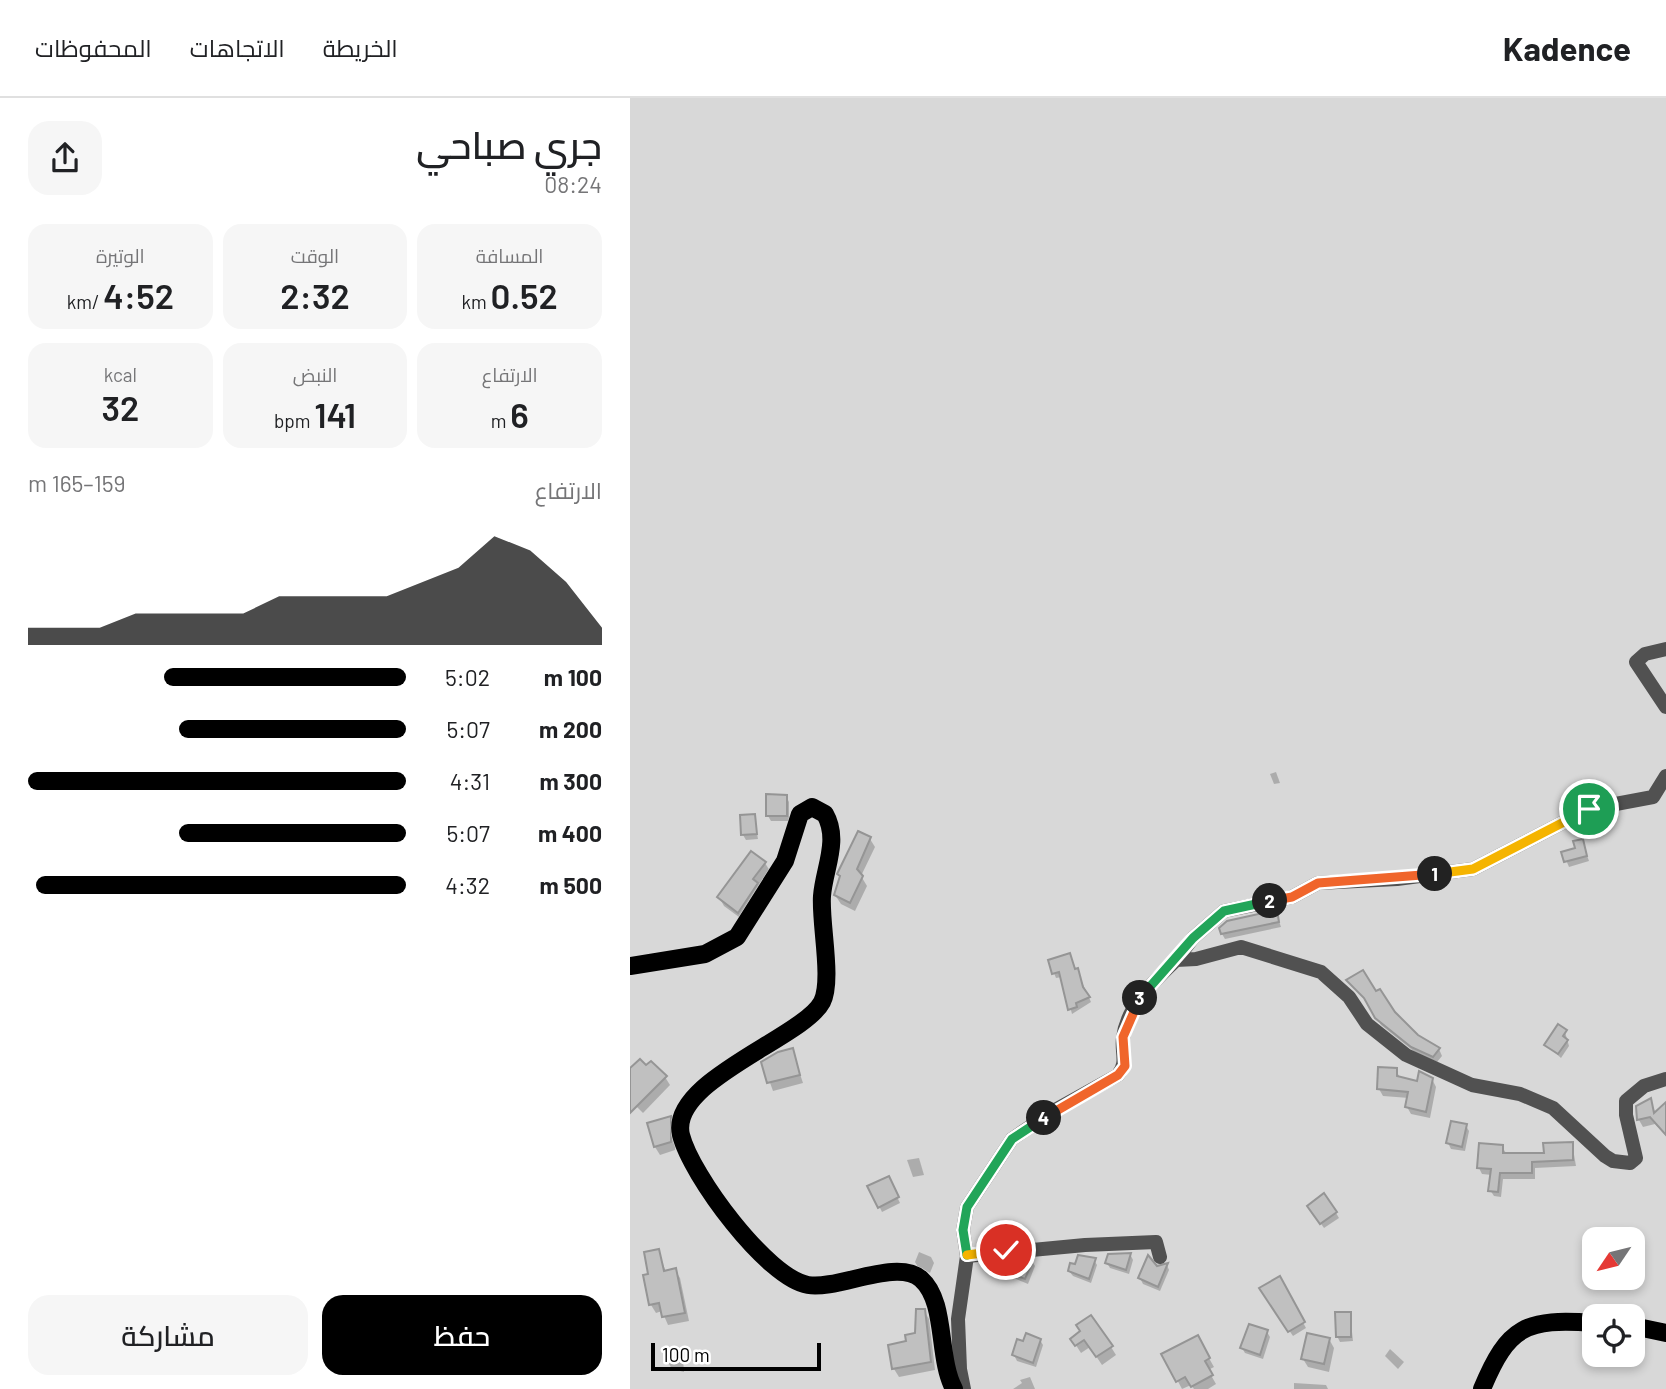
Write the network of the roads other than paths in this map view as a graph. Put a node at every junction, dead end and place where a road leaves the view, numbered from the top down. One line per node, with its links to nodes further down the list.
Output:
1 (1666, 649): 2 (street)
2 (1666, 707)
3 (1666, 776): 4 (street)
4 (1176, 960): 6 (street); 7 (street)
5 (630, 966): 12 (main road)
6 (1666, 1079)
7 (967, 1256): 8 (street); 13 (street)
8 (1160, 1257)
9 (1582, 1322): 14 (main road)
10 (1645, 1329): 11 (main road)
11 (1666, 1333)
12 (954, 1389)
13 (964, 1389)
14 (1482, 1389)

